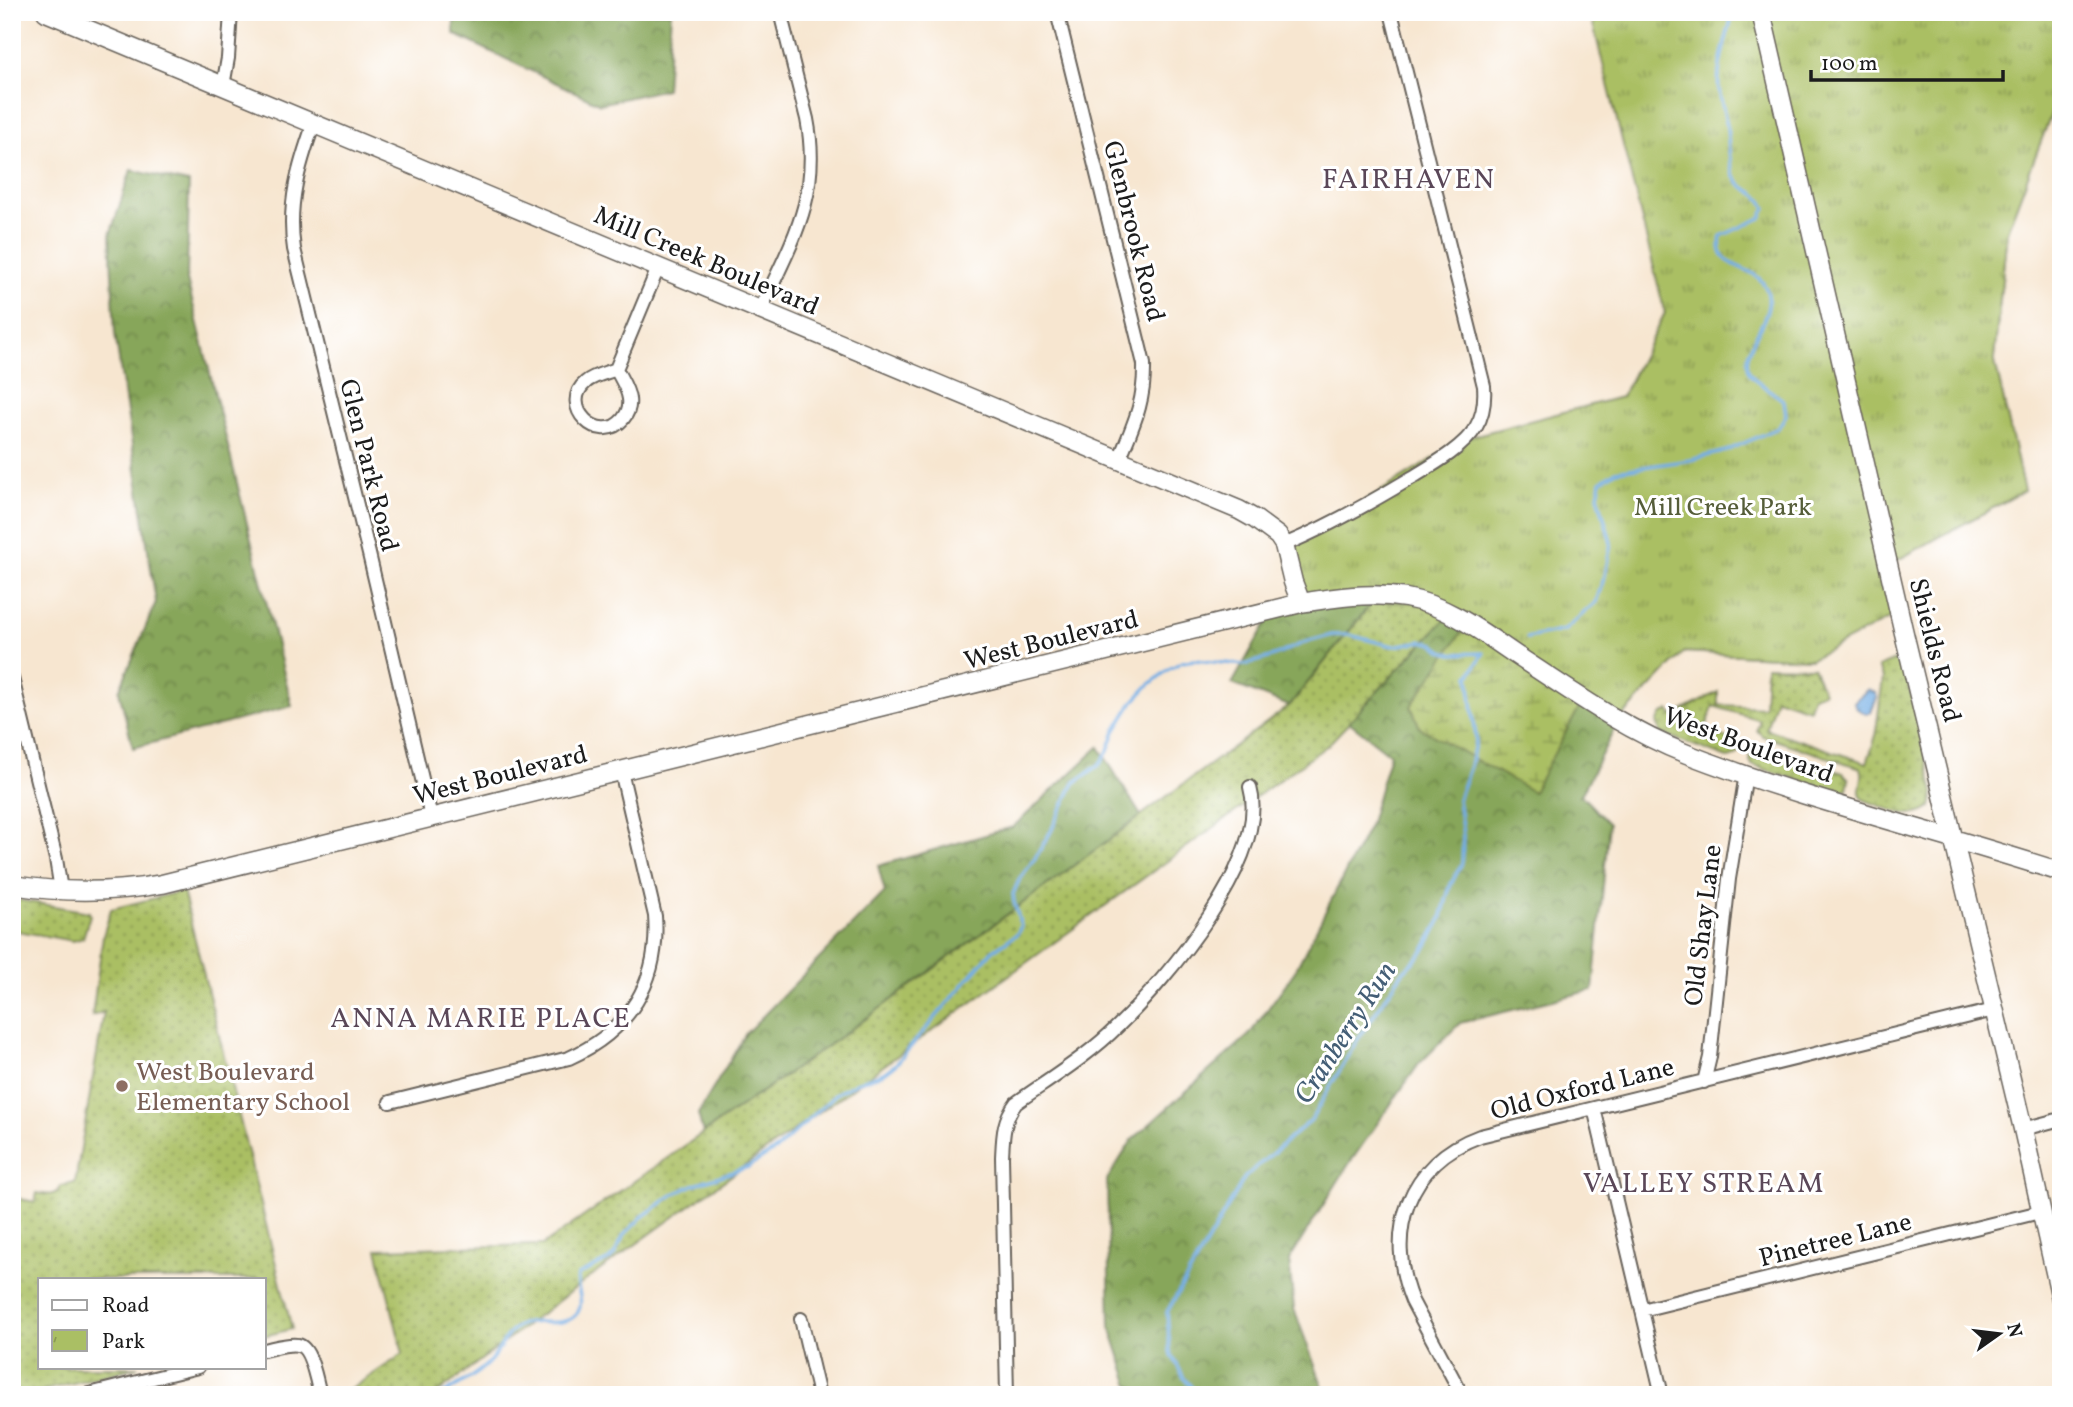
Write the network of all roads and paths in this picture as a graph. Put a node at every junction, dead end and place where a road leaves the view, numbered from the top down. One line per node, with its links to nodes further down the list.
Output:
1 (46, 12): 7 (street, Mill Creek Boulevard)
2 (231, 12): 7 (street)
3 (780, 12): 10 (street)
4 (1057, 12): 12 (street, Glenbrook Road)
5 (1391, 12): 13 (street)
6 (1761, 12): 20 (street, Shields Road)
7 (223, 86): 8 (street, Mill Creek Boulevard)
8 (314, 123): 9 (street, Mill Creek Boulevard); 19 (street, Glen Park Road)
9 (658, 268): 10 (street, Mill Creek Boulevard); 11 (street)
10 (760, 311): 12 (street, Mill Creek Boulevard)
11 (617, 369): 11 (street)
12 (1119, 460): 13 (street, Mill Creek Boulevard)
13 (1284, 545): 14 (street)
14 (1301, 603): 16 (street, West Boulevard); 17 (street, West Boulevard)
15 (12, 678): 23 (street)
16 (621, 771): 19 (street, West Boulevard); 26 (street)
17 (1746, 774): 20 (street, West Boulevard); 25 (street, Old Shay Lane)
18 (1250, 787): 39 (street)
19 (431, 817): 23 (street, West Boulevard)
20 (1954, 839): 21 (street, West Boulevard); 24 (street, Shields Road)
21 (2061, 872)
22 (12, 885): 23 (street, West Boulevard)
23 (61, 891)
24 (1994, 1010): 25 (street, Old Oxford Lane); 29 (street, Shields Road)
25 (1704, 1082): 27 (street, Old Oxford Lane)
26 (390, 1102)
27 (1594, 1108): 32 (street); 40 (street, Old Oxford Lane)
28 (2061, 1119): 29 (street)
29 (2023, 1129): 30 (street, Shields Road)
30 (2040, 1212): 31 (street, Shields Road); 32 (street, Pinetree Lane)
31 (2061, 1299)
32 (1642, 1310): 41 (street)
33 (801, 1319): 38 (street)
34 (266, 1350): 37 (street)
35 (194, 1368): 36 (street)
36 (85, 1395)
37 (320, 1395)
38 (819, 1395)
39 (1007, 1395)
40 (1461, 1395)
41 (1662, 1395)

